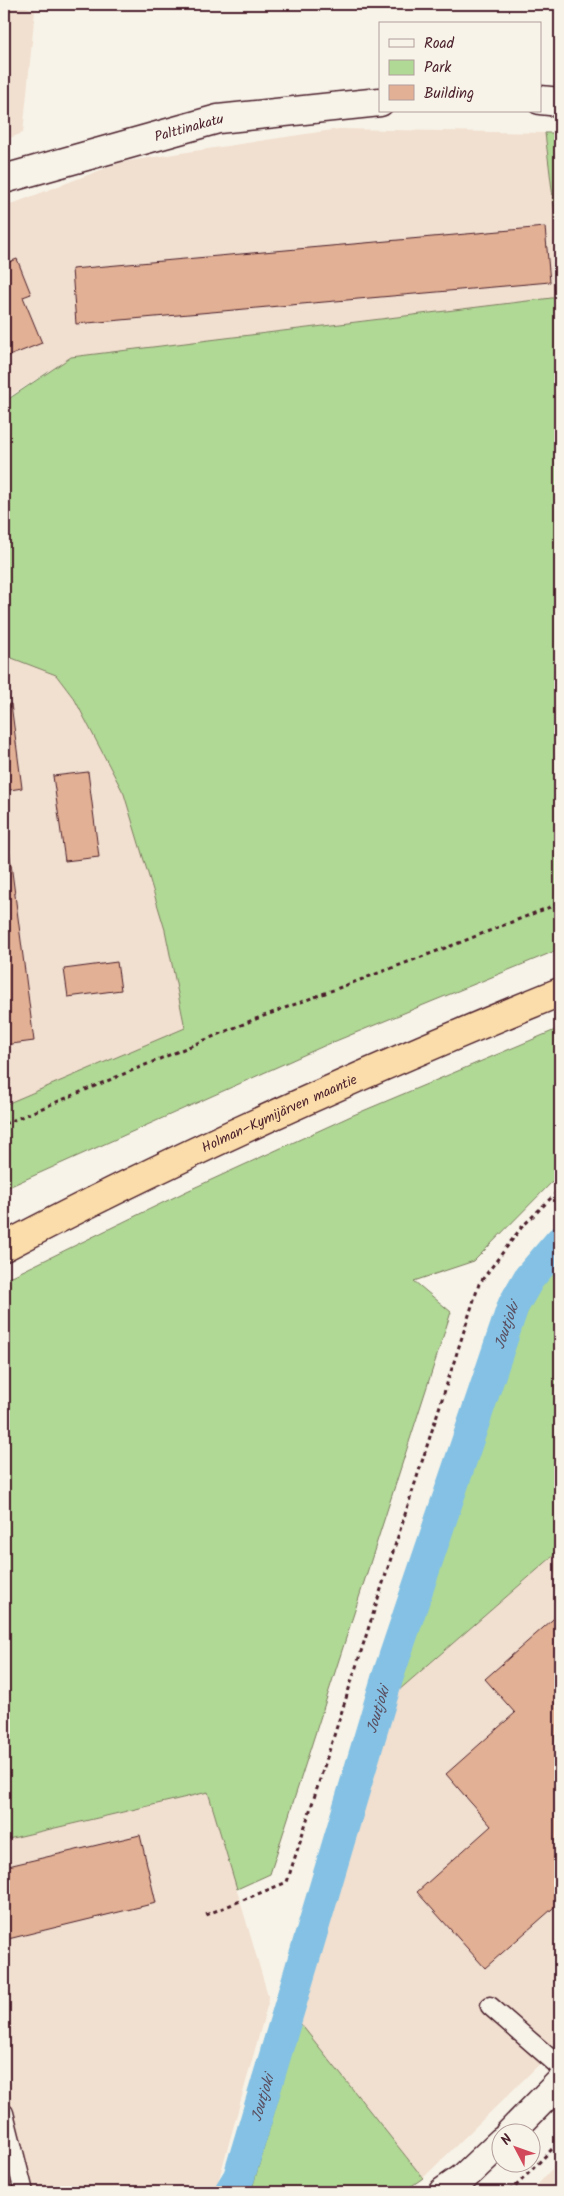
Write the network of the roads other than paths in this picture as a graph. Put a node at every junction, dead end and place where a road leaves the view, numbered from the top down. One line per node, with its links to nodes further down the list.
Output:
1 (542, 100): 3 (street)
2 (379, 102): 4 (street, Palttinakatu)
3 (560, 102)
4 (4, 179)
5 (560, 992): 6 (highway, Holman–Kymijärven maantie)
6 (4, 1247)
7 (490, 2006): 8 (lane)
8 (560, 2067)
9 (560, 2082): 11 (street)
10 (4, 2112): 13 (lane)
11 (519, 2124)
12 (492, 2150): 14 (street)
13 (24, 2192)
14 (443, 2192)

